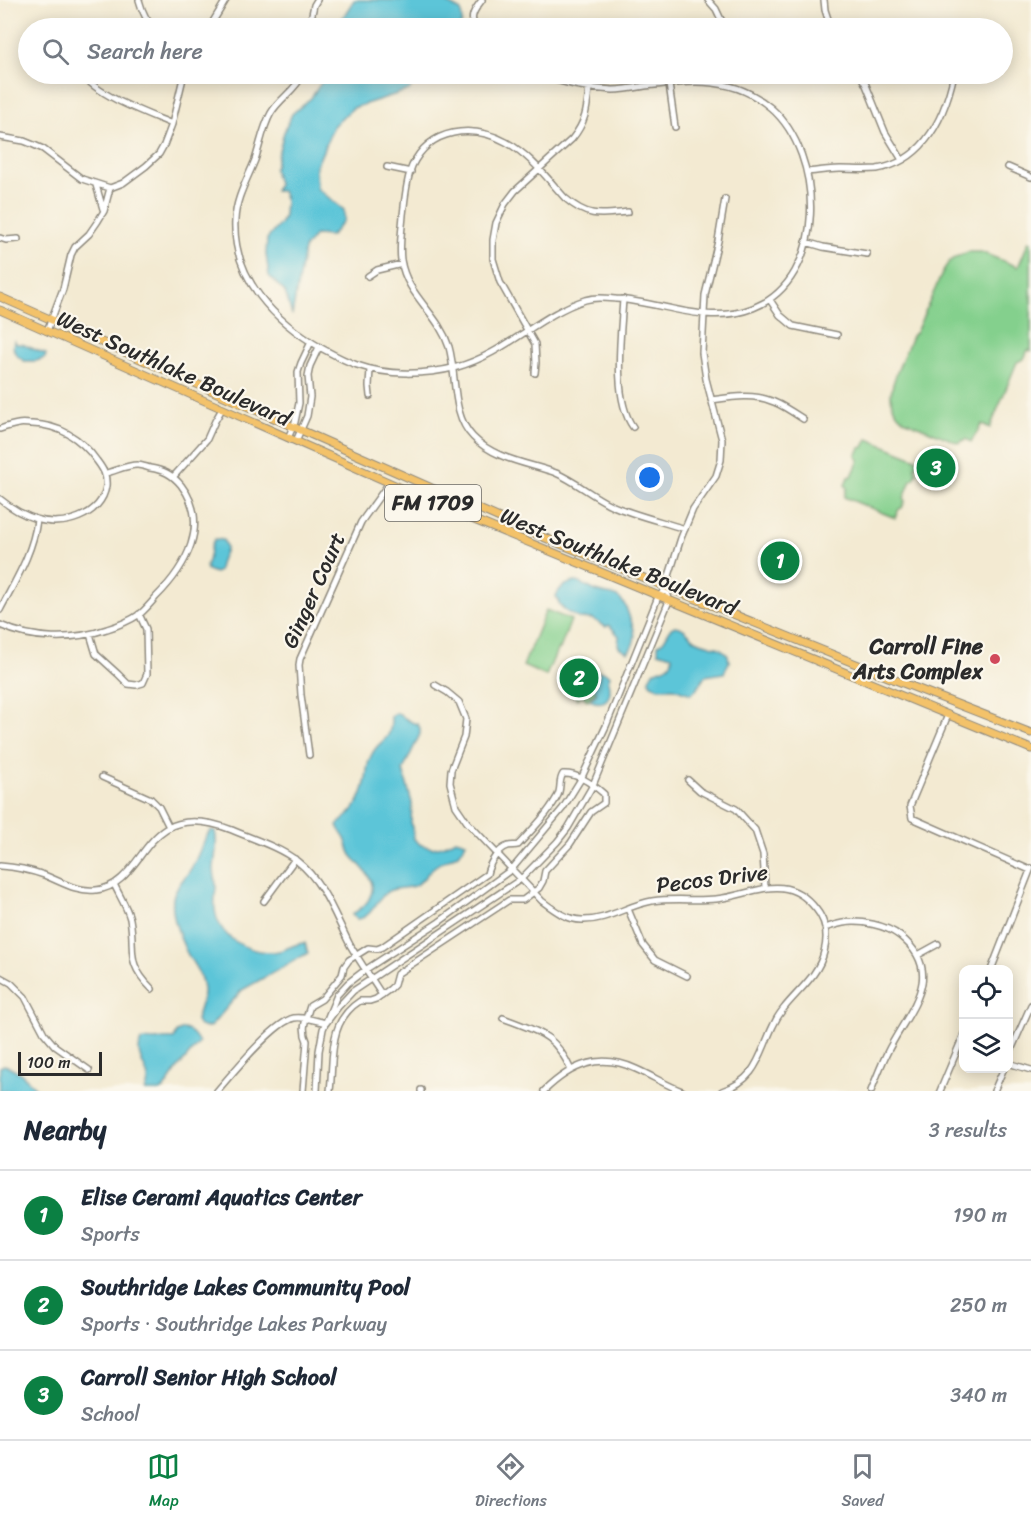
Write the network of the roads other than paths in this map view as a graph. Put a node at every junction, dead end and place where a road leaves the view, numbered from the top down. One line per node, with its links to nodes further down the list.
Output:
1 (139, 0): 7 (street)
2 (226, 0): 8 (street)
3 (317, 0): 9 (street)
4 (482, 0): 10 (street)
5 (708, 0): 11 (street)
6 (824, 0): 12 (street)
7 (146, 18)
8 (215, 18)
9 (311, 18)
10 (472, 18)
11 (720, 18)
12 (828, 18)
13 (92, 84): 22 (street)
14 (182, 84): 22 (street)
15 (296, 84): 52 (street)
16 (569, 84): 21 (street)
17 (669, 84): 21 (street); 23 (street)
18 (723, 84): 30 (street)
19 (865, 84): 25 (street)
20 (951, 84): 25 (street)
21 (589, 88): 28 (street)
22 (172, 124): 33 (street)
23 (675, 127)
24 (0, 137): 32 (street)
25 (902, 160): 30 (street)
26 (387, 167): 29 (street)
27 (1008, 167): 31 (street)
28 (539, 169): 29 (street); 36 (street); 50 (street)
29 (411, 172): 41 (street)
30 (807, 172): 39 (street)
31 (1031, 177)
32 (96, 185): 33 (street); 35 (street)
33 (110, 188): 35 (street)
34 (725, 199): 47 (street)
35 (104, 211): 48 (street)
36 (628, 212)
37 (0, 238): 38 (street)
38 (18, 239)
39 (806, 242): 40 (street); 45 (street)
40 (867, 254)
41 (402, 264): 42 (street); 54 (street)
42 (368, 276)
43 (0, 297): 48 (main road, West Southlake Boulevard / FM 1709)
44 (623, 299): 47 (street); 50 (street); 62 (street)
45 (770, 300): 47 (street); 51 (street)
46 (0, 310): 49 (main road, West Southlake Boulevard / FM 1709)
47 (704, 315): 58 (street)
48 (52, 320): 49 (street); 61 (main road, West Southlake Boulevard / FM 1709)
49 (47, 331): 59 (main road, West Southlake Boulevard / FM 1709)
50 (528, 331): 54 (street); 56 (street)
51 (837, 335)
52 (311, 342): 53 (street); 61 (street)
53 (319, 347): 55 (street); 64 (street)
54 (453, 368): 55 (street); 72 (street)
55 (370, 369): 57 (street)
56 (535, 373)
57 (370, 396)
58 (711, 400): 60 (street); 72 (street)
59 (222, 409): 65 (main road, West Southlake Boulevard / FM 1709); 68 (street)
60 (803, 419)
61 (292, 427): 64 (main road, West Southlake Boulevard / FM 1709); 65 (street)
62 (633, 427)
63 (0, 429): 67 (street)
64 (301, 431): 66 (street); 73 (main road, West Southlake Boulevard / FM 1709)
65 (288, 438): 66 (main road, West Southlake Boulevard / FM 1709)
66 (296, 441): 69 (main road, West Southlake Boulevard / FM 1709)
67 (106, 473): 68 (street); 71 (street)
68 (174, 476): 77 (street)
69 (389, 483): 74 (main road, West Southlake Boulevard / FM 1709); 84 (street, Ginger Court)
70 (0, 499): 71 (street)
71 (38, 520): 76 (street)
72 (685, 529): 73 (street)
73 (667, 588): 74 (street); 75 (street); 82 (main road, West Southlake Boulevard / FM 1709)
74 (658, 597): 75 (main road, West Southlake Boulevard / FM 1709); 86 (street)
75 (669, 601): 81 (main road, West Southlake Boulevard / FM 1709); 88 (street)
76 (0, 610)
77 (139, 614): 79 (street); 79 (street)
78 (0, 625): 79 (street)
79 (90, 634)
80 (435, 685): 90 (street, Pecos Drive)
81 (948, 715): 83 (main road, West Southlake Boulevard / FM 1709); 94 (street)
82 (1031, 733)
83 (1031, 749)
84 (309, 755)
85 (102, 777): 89 (street)
86 (581, 779): 88 (street); 90 (street); 93 (street)
87 (688, 780): 97 (street)
88 (593, 785): 95 (street); 98 (street)
89 (169, 827): 91 (street); 96 (street)
90 (498, 854): 93 (street, Pecos Drive); 103 (street)
91 (295, 860): 99 (street); 103 (street)
92 (0, 866): 96 (street)
93 (512, 869): 95 (street, Pecos Drive); 106 (street)
94 (1031, 869): 105 (street)
95 (521, 879): 98 (street, Pecos Drive); 109 (street)
96 (114, 884): 110 (street)
97 (765, 887): 100 (street, Pecos Drive); 101 (street, Pecos Drive)
98 (533, 892): 100 (street, Pecos Drive); 111 (street)
99 (264, 901)
100 (628, 909): 107 (street)
101 (825, 928): 104 (street); 123 (street)
102 (938, 944): 104 (street)
103 (356, 955): 106 (street); 113 (street)
104 (918, 955): 131 (street)
105 (993, 965)
106 (365, 970): 109 (street); 115 (street)
107 (687, 976)
108 (0, 977): 119 (street)
109 (371, 979): 111 (street); 115 (street)
110 (152, 989)
111 (382, 994): 127 (street)
112 (1031, 1005): 117 (street)
113 (305, 1018): 115 (street); 124 (street); 125 (street)
114 (503, 1018): 120 (street)
115 (326, 1023): 126 (street)
116 (959, 1044): 132 (street)
117 (1013, 1046)
118 (1013, 1065): 121 (street)
119 (89, 1070)
120 (571, 1070): 128 (street); 129 (street)
121 (1031, 1070)
122 (1002, 1073): 133 (street)
123 (732, 1089): 130 (street)
124 (217, 1091)
125 (303, 1091)
126 (317, 1091)
127 (330, 1091)
128 (544, 1091)
129 (682, 1091)
130 (722, 1091)
131 (871, 1091)
132 (940, 1091)
133 (994, 1091)

